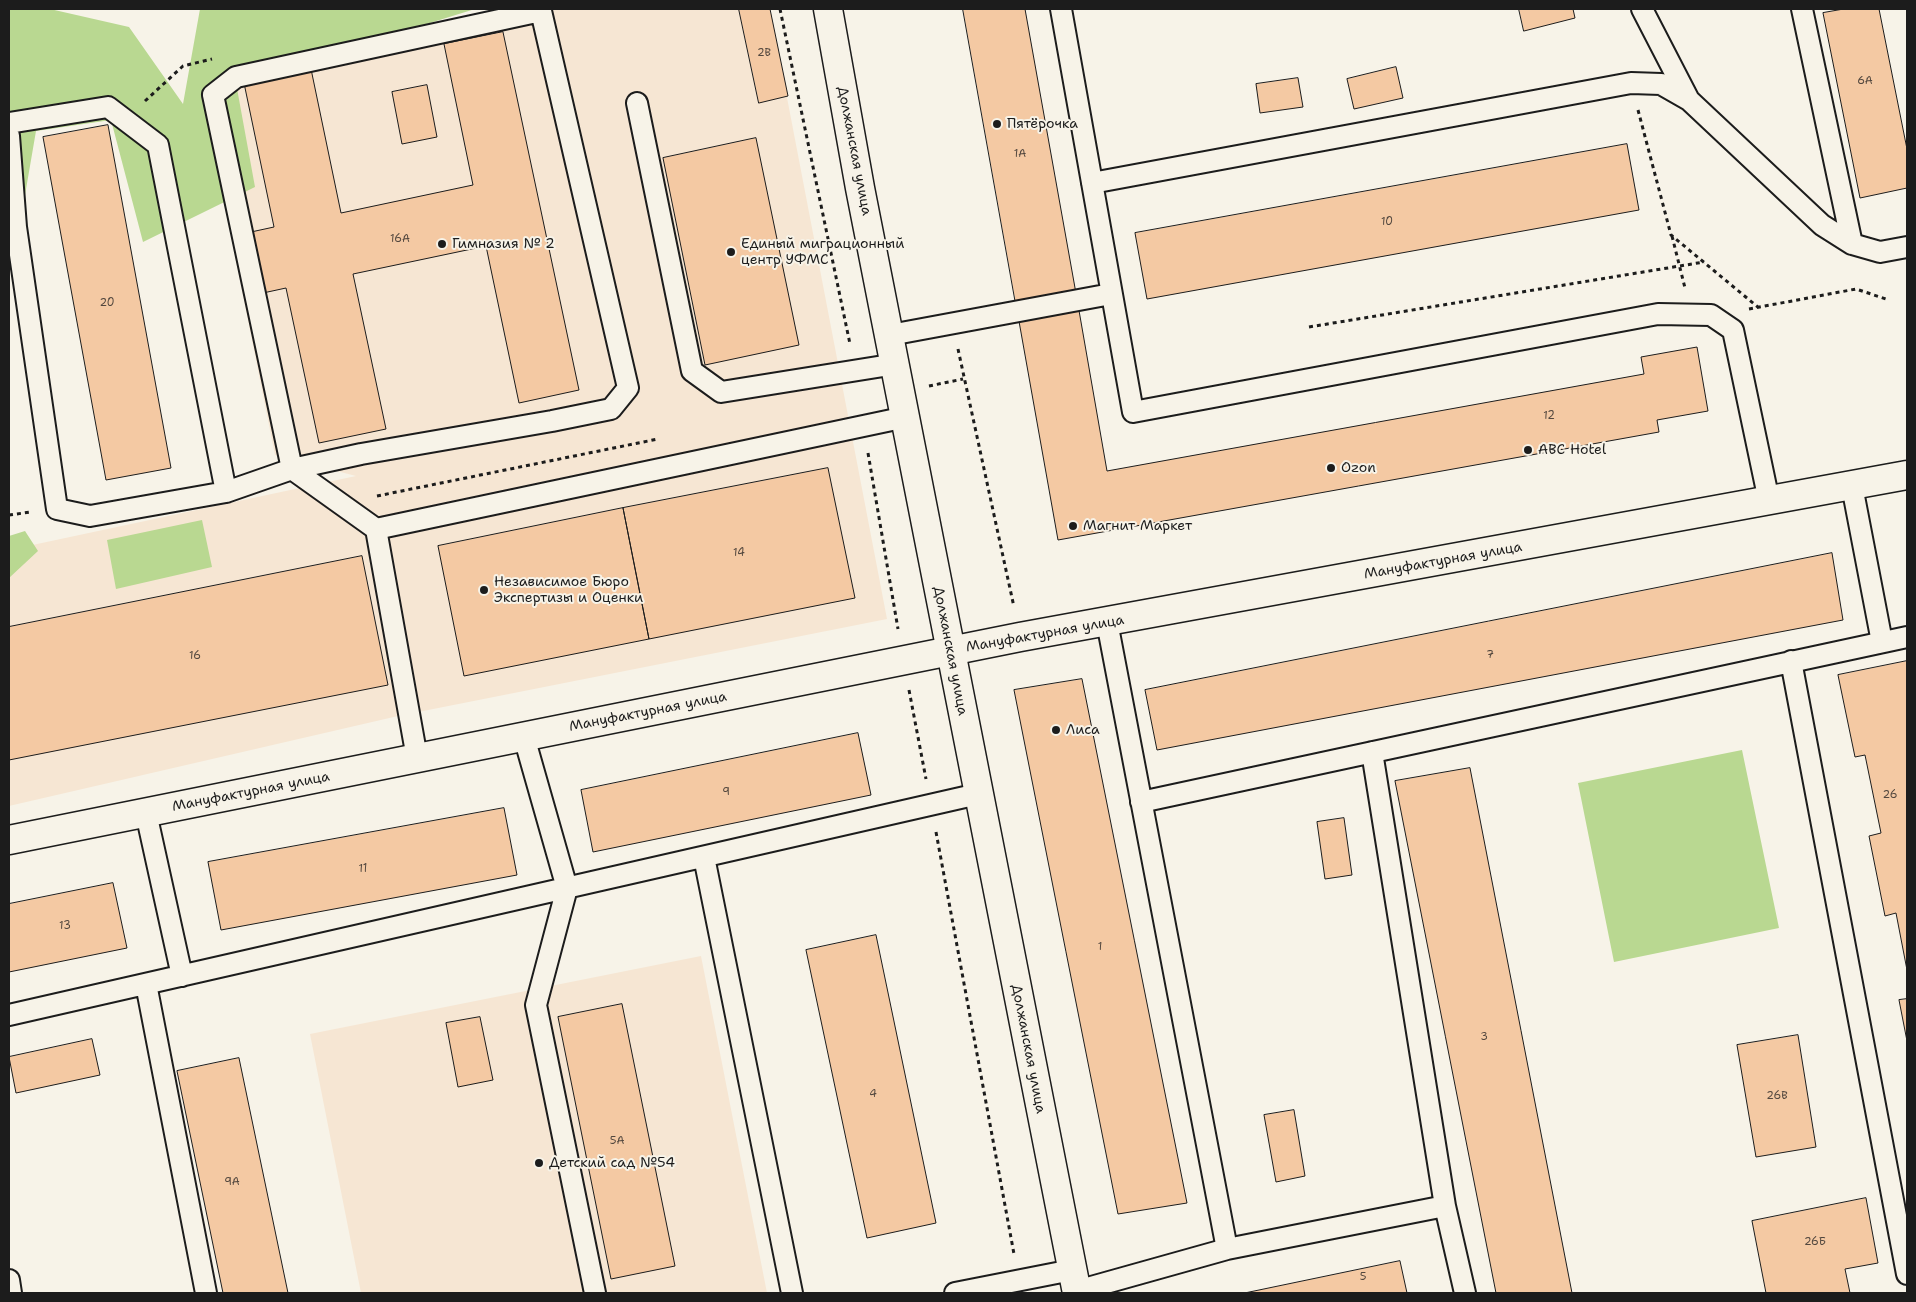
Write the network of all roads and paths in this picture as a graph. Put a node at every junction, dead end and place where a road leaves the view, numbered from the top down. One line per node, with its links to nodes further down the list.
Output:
1 (780, 9): 25 (path)
2 (828, 9): 23 (street, Должанская улица)
3 (1061, 9): 11 (lane)
4 (1642, 9): 7 (lane)
5 (1802, 9): 14 (lane)
6 (1631, 83): 7 (lane); 11 (lane); 13 (path)
7 (1689, 100): 14 (lane)
8 (636, 103): 25 (lane)
9 (9, 123): 31 (lane)
10 (9, 136): 12 (lane)
11 (1092, 183): 18 (lane)
12 (12, 228): 31 (lane)
13 (1671, 235): 16 (path); 17 (path)
14 (1852, 244): 15 (lane)
15 (1907, 247)
16 (1704, 262): 17 (path); 19 (path)
17 (1679, 266): 20 (path); 22 (path)
18 (1111, 294): 20 (lane); 21 (lane)
19 (1886, 299)
20 (1692, 315): 32 (lane)
21 (954, 323): 23 (lane); 37 (path)
22 (1309, 327)
23 (890, 336): 24 (street, Должанская улица)
24 (896, 364): 25 (lane); 26 (street, Должанская улица)
25 (853, 371)
26 (906, 417): 35 (lane); 40 (street, Должанская улица)
27 (868, 448): 42 (path)
28 (292, 469): 28 (lane); 31 (lane); 35 (lane)
29 (1907, 476): 30 (street, Мануфактурная улица)
30 (1852, 486): 32 (street, Мануфактурная улица); 39 (lane)
31 (226, 492)
32 (1770, 501): 36 (street, Мануфактурная улица)
33 (21, 513): 34 (path)
34 (9, 515)
35 (376, 529): 45 (lane)
36 (1107, 622): 37 (street, Мануфактурная улица); 47 (lane)
37 (1020, 637): 40 (street, Мануфактурная улица)
38 (1907, 637): 39 (lane)
39 (1882, 642): 41 (lane)
40 (950, 651): 42 (street, Мануфактурная улица); 46 (street, Должанская улица)
41 (1791, 661): 44 (lane); 58 (lane)
42 (903, 662): 43 (street, Мануфактурная улица); 48 (path)
43 (524, 737): 45 (street, Мануфактурная улица); 52 (lane)
44 (1372, 752): 47 (lane); 56 (lane)
45 (417, 758): 49 (street, Мануфактурная улица)
46 (978, 794): 48 (lane); 61 (street, Должанская улица)
47 (1141, 802): 57 (lane)
48 (930, 804): 51 (lane); 60 (path)
49 (146, 813): 50 (street, Мануфактурная улица); 53 (lane)
50 (9, 840)
51 (704, 857): 52 (lane); 65 (lane)
52 (567, 888): 53 (lane); 62 (lane)
53 (182, 976): 54 (lane)
54 (146, 984): 55 (lane); 64 (lane)
55 (9, 1015)
56 (1445, 1206): 57 (lane); 67 (lane)
57 (1227, 1249): 61 (lane)
58 (1907, 1274)
59 (9, 1280): 63 (lane)
60 (1019, 1280): 61 (lane); 66 (lane)
61 (1075, 1285)
62 (595, 1292)
63 (11, 1293)
64 (206, 1293)
65 (792, 1293)
66 (955, 1293)
67 (1465, 1293)

